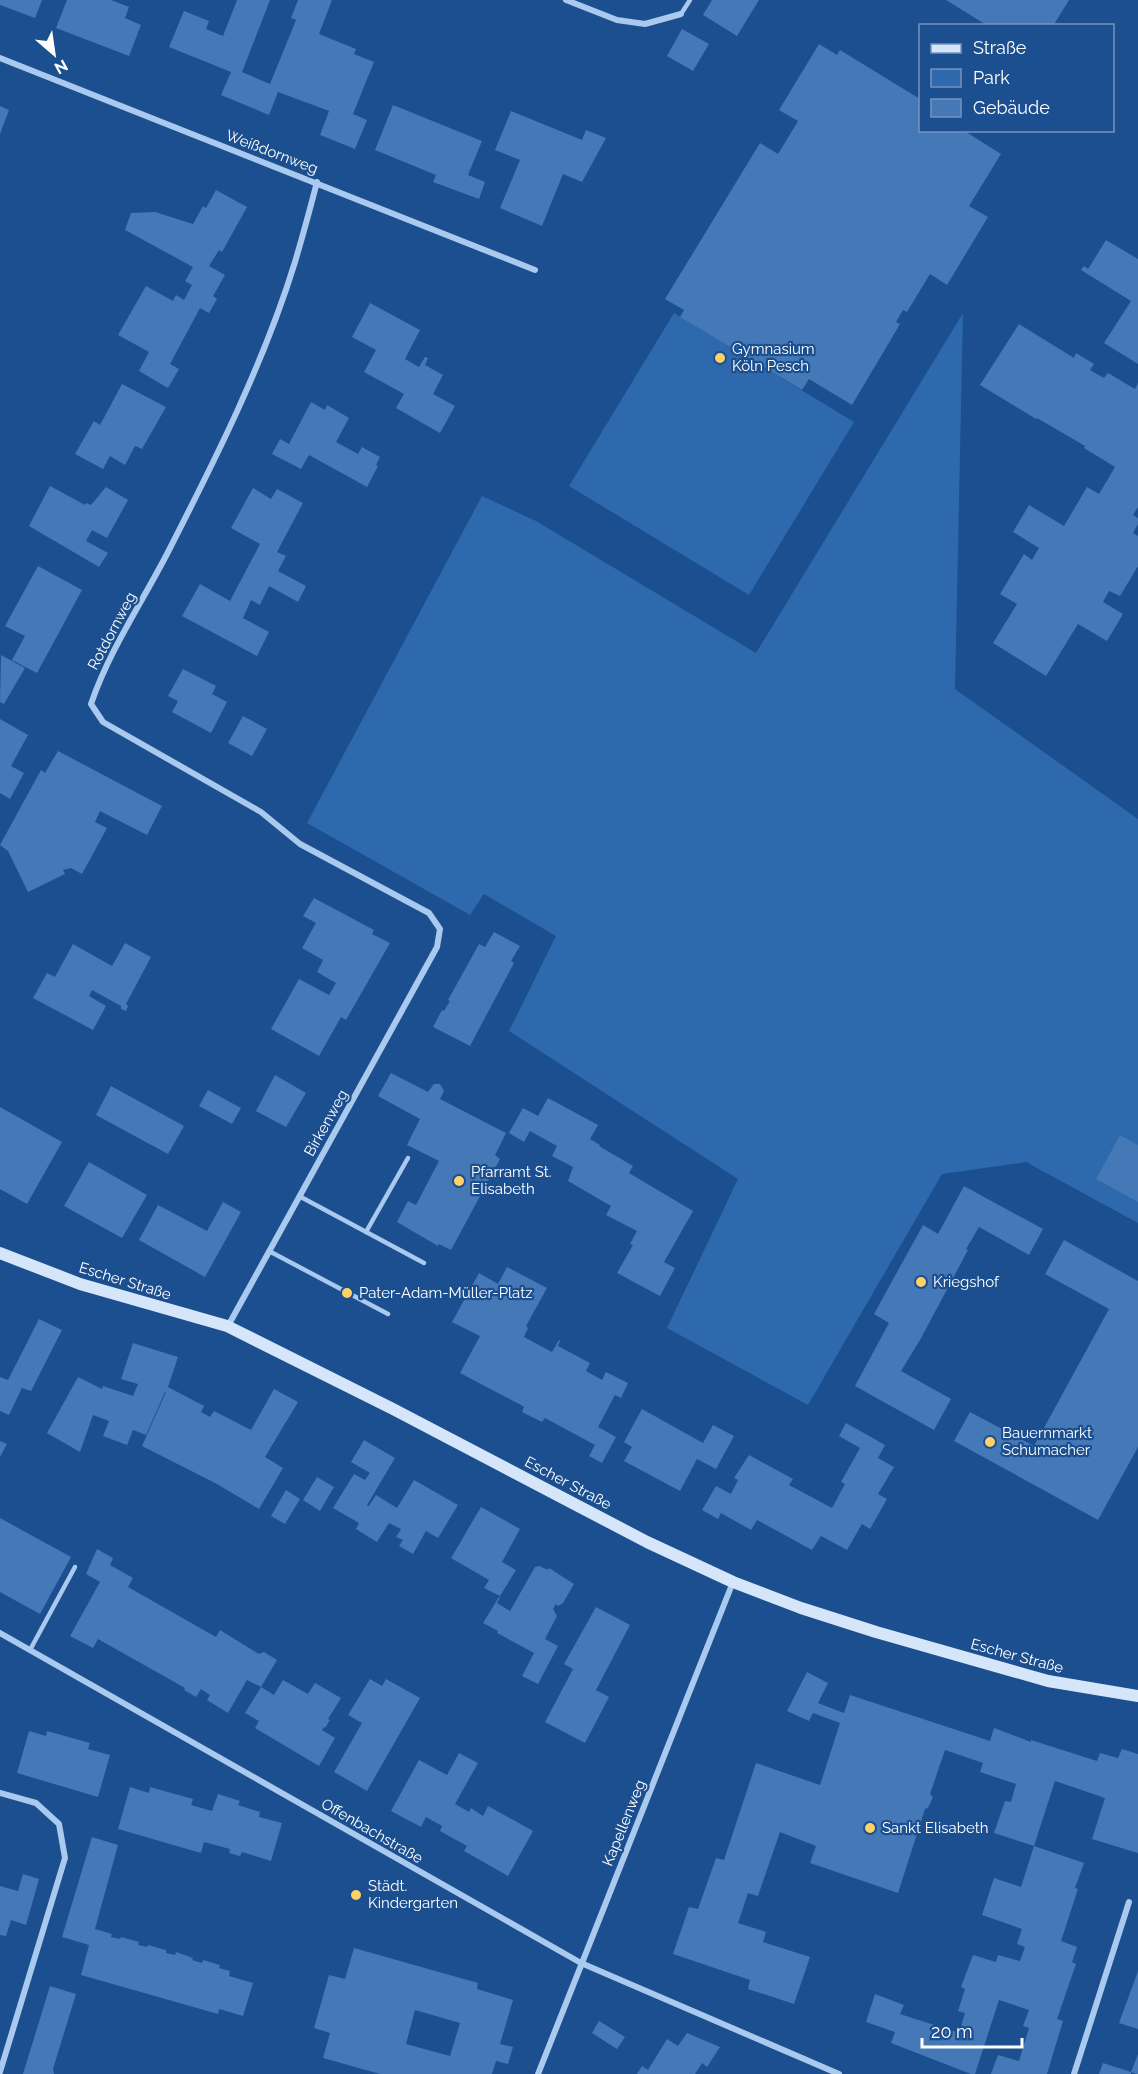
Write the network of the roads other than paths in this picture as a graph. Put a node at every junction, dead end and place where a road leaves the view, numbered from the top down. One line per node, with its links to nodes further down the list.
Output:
1 (566, 0): 3 (street)
2 (690, 0): 3 (lane)
3 (681, 14)
4 (0, 58): 5 (street, Weißdornweg)
5 (317, 182): 6 (street, Weißdornweg); 7 (street, Rotdornweg)
6 (535, 270)
7 (440, 929): 9 (street, Birkenweg)
8 (408, 1158): 10 (lane)
9 (299, 1196): 10 (lane); 11 (street, Birkenweg)
10 (366, 1232): 13 (lane)
11 (269, 1251): 14 (lane); 15 (street, Birkenweg)
12 (0, 1253): 15 (main road, Escher Straße)
13 (424, 1263)
14 (388, 1314)
15 (227, 1326): 17 (main road, Escher Straße)
16 (75, 1566): 19 (lane)
17 (733, 1582): 20 (main road, Escher Straße); 23 (street, Kapellenweg)
18 (0, 1634): 19 (street, Offenbachstraße)
19 (30, 1650): 23 (street, Offenbachstraße)
20 (1138, 1696)
21 (0, 1793): 24 (street)
22 (1129, 1902): 27 (street)
23 (581, 1963): 25 (street, Kapellenweg); 26 (street, Offenbachstraße)
24 (0, 2072)
25 (538, 2074)
26 (839, 2074)
27 (1074, 2074)

